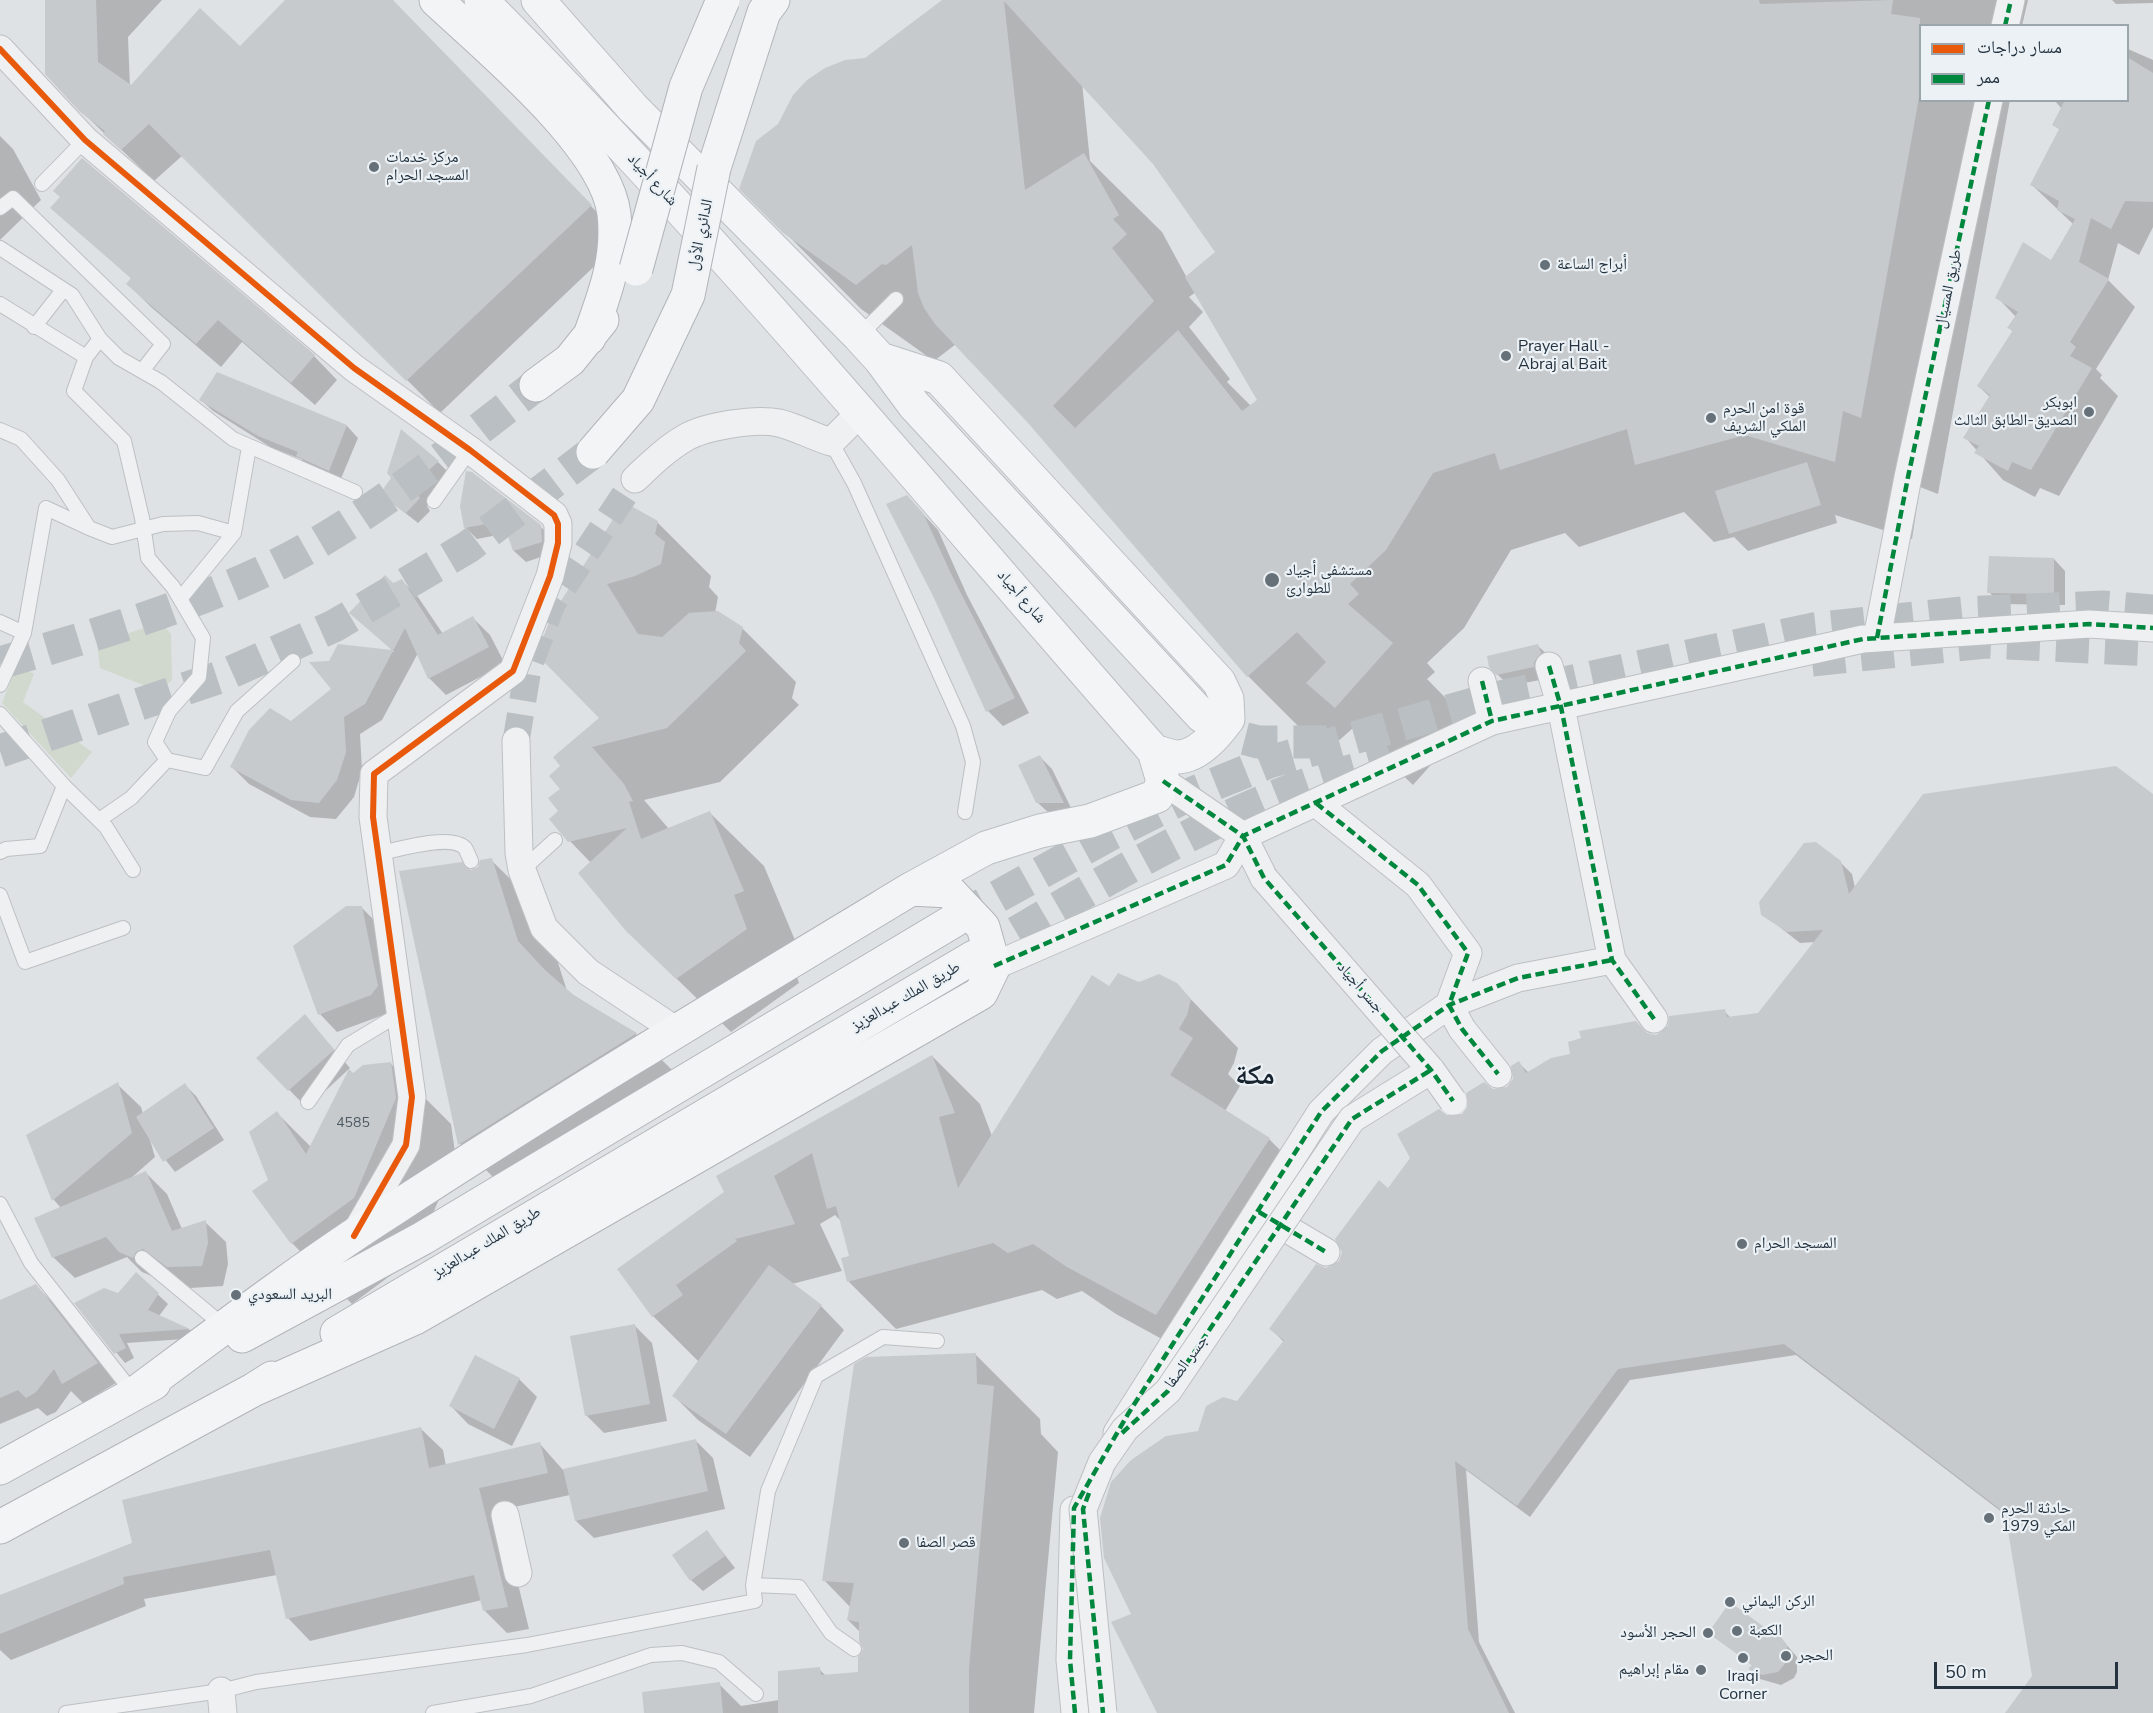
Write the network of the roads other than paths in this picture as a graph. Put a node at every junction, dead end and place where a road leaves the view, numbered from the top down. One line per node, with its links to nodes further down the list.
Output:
1 (436, 0): 18 (main road)
2 (481, 0): 24 (main road, شارع أجياد)
3 (538, 0): 20 (main road)
4 (723, 0): 18 (main road, bridge)
5 (773, 0): 29 (main road, الدائري الأول, bridge)
6 (2010, 0): 7 (street)
7 (2005, 24)
8 (0, 49): 10 (street)
9 (1989, 102): 40 (street, طريق المسيال)
10 (84, 140): 11 (lane); 28 (street)
11 (42, 184)
12 (0, 208): 22 (lane)
13 (0, 248): 14 (lane)
14 (63, 290): 17 (lane); 19 (lane)
15 (896, 299): 20 (lane)
16 (0, 304): 17 (lane)
17 (34, 327): 21 (lane)
18 (589, 338): 23 (main road)
19 (100, 339): 21 (lane); 22 (lane)
20 (869, 348): 47 (main road); 51 (main road)
21 (86, 357): 34 (lane)
22 (142, 371): 27 (lane)
23 (536, 386)
24 (861, 411): 26 (street); 51 (main road, شارع أجياد)
25 (0, 430): 33 (lane)
26 (831, 442): 30 (street); 54 (lane)
27 (249, 447): 31 (lane); 35 (lane)
28 (470, 450): 32 (lane); 59 (street)
29 (593, 452)
30 (636, 479)
31 (355, 492)
32 (434, 501)
33 (89, 528): 34 (lane); 39 (lane)
34 (144, 531): 35 (lane); 36 (lane)
35 (234, 533): 36 (lane)
36 (180, 599): 50 (lane)
37 (0, 622): 39 (lane)
38 (2153, 628): 40 (street)
39 (24, 633): 44 (lane)
40 (1877, 638): 45 (street)
41 (292, 661): 50 (lane)
42 (1549, 666): 45 (street)
43 (1482, 681): 48 (street)
44 (0, 685)
45 (1561, 707): 48 (street); 67 (street)
46 (0, 714): 52 (lane)
47 (1202, 716)
48 (1492, 721): 53 (street)
49 (516, 741): 62 (street)
50 (167, 760): 55 (lane)
51 (1159, 766): 56 (street); 63 (main road)
52 (64, 786): 55 (lane); 58 (lane)
53 (1316, 803): 56 (street); 69 (street)
54 (965, 812)
55 (99, 820): 61 (lane)
56 (1243, 836): 68 (street); 73 (street, جسر أجياد, bridge)
57 (555, 840): 62 (lane)
58 (0, 852)
59 (377, 854): 60 (lane); 70 (street)
60 (471, 861)
61 (133, 870)
62 (522, 870): 72 (street)
63 (911, 889): 68 (main road); 72 (main road)
64 (0, 895): 66 (lane)
65 (955, 920): 84 (main road)
66 (123, 928)
67 (1612, 960): 69 (street); 71 (street)
68 (984, 962): 87 (main road, طريق الملك عبدالعزيز)
69 (1449, 1005): 74 (street); 78 (street)
70 (401, 1013): 76 (lane); 79 (street)
71 (1654, 1019)
72 (677, 1031): 79 (main road)
73 (1431, 1070): 75 (street, جسر أجياد, bridge); 96 (street, جسر الصفا, bridge)
74 (1498, 1074)
75 (1453, 1101)
76 (308, 1102)
77 (0, 1204): 84 (lane)
78 (1258, 1212): 80 (street); 95 (street)
79 (354, 1236): 82 (main road)
80 (1326, 1252)
81 (142, 1258): 82 (lane)
82 (225, 1327): 84 (main road)
83 (937, 1341): 89 (lane)
84 (134, 1394): 85 (main road)
85 (0, 1468)
86 (505, 1515): 88 (street)
87 (0, 1527)
88 (518, 1573)
89 (753, 1585): 90 (lane); 92 (lane)
90 (854, 1649)
91 (756, 1694): 94 (lane)
92 (222, 1702): 93 (lane)
93 (66, 1713)
94 (434, 1713)
95 (1075, 1713)
96 (1102, 1713)

